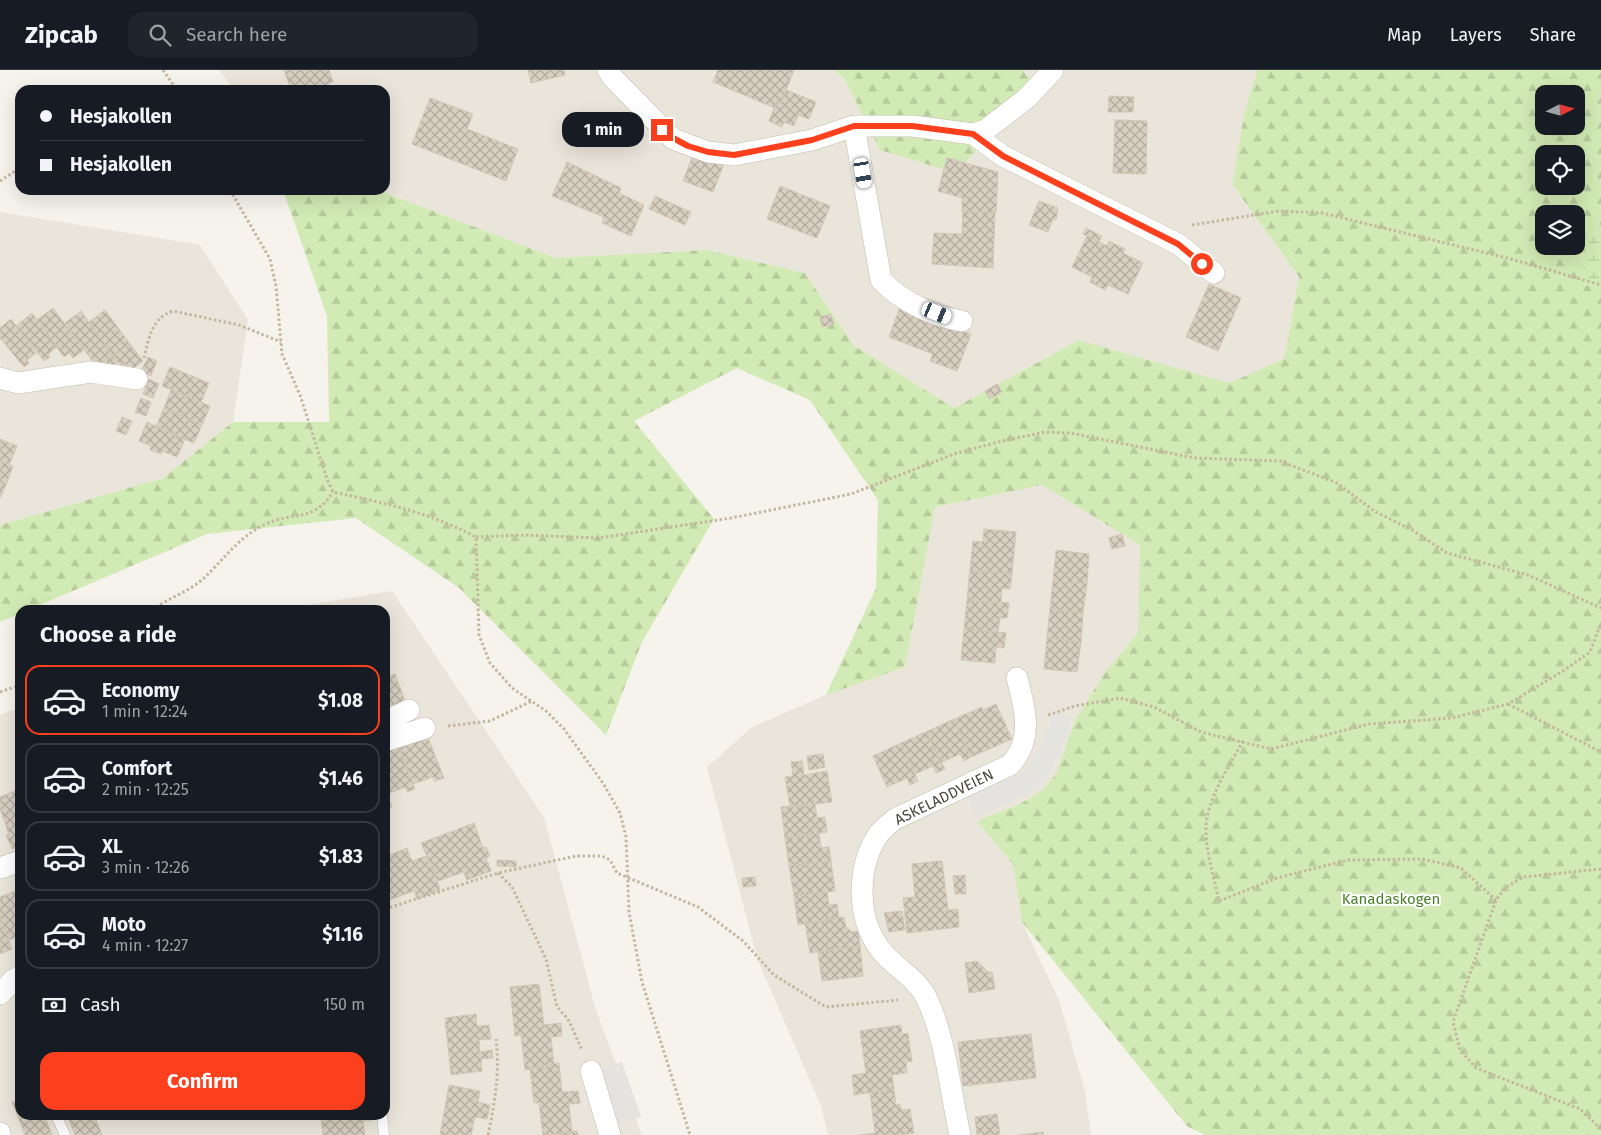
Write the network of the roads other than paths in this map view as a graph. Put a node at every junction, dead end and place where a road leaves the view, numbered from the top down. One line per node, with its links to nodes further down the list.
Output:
1 (608, 70): 3 (street)
2 (1053, 70): 4 (street)
3 (854, 126): 4 (street); 6 (street)
4 (973, 134): 5 (street)
5 (1214, 273)
6 (962, 321)
7 (0, 378): 8 (street)
8 (137, 379)
9 (1017, 678): 24 (street, ASKELADDVEIEN)
10 (409, 710): 11 (street)
11 (390, 718)
12 (425, 728): 13 (street)
13 (390, 739)
14 (15, 863): 15 (street)
15 (0, 868)
16 (15, 979): 17 (street)
17 (0, 994)
18 (591, 1071): 23 (street)
19 (58, 1120): 21 (lane)
20 (382, 1120): 22 (lane)
21 (65, 1135)
22 (384, 1135)
23 (610, 1135)
24 (960, 1135)

